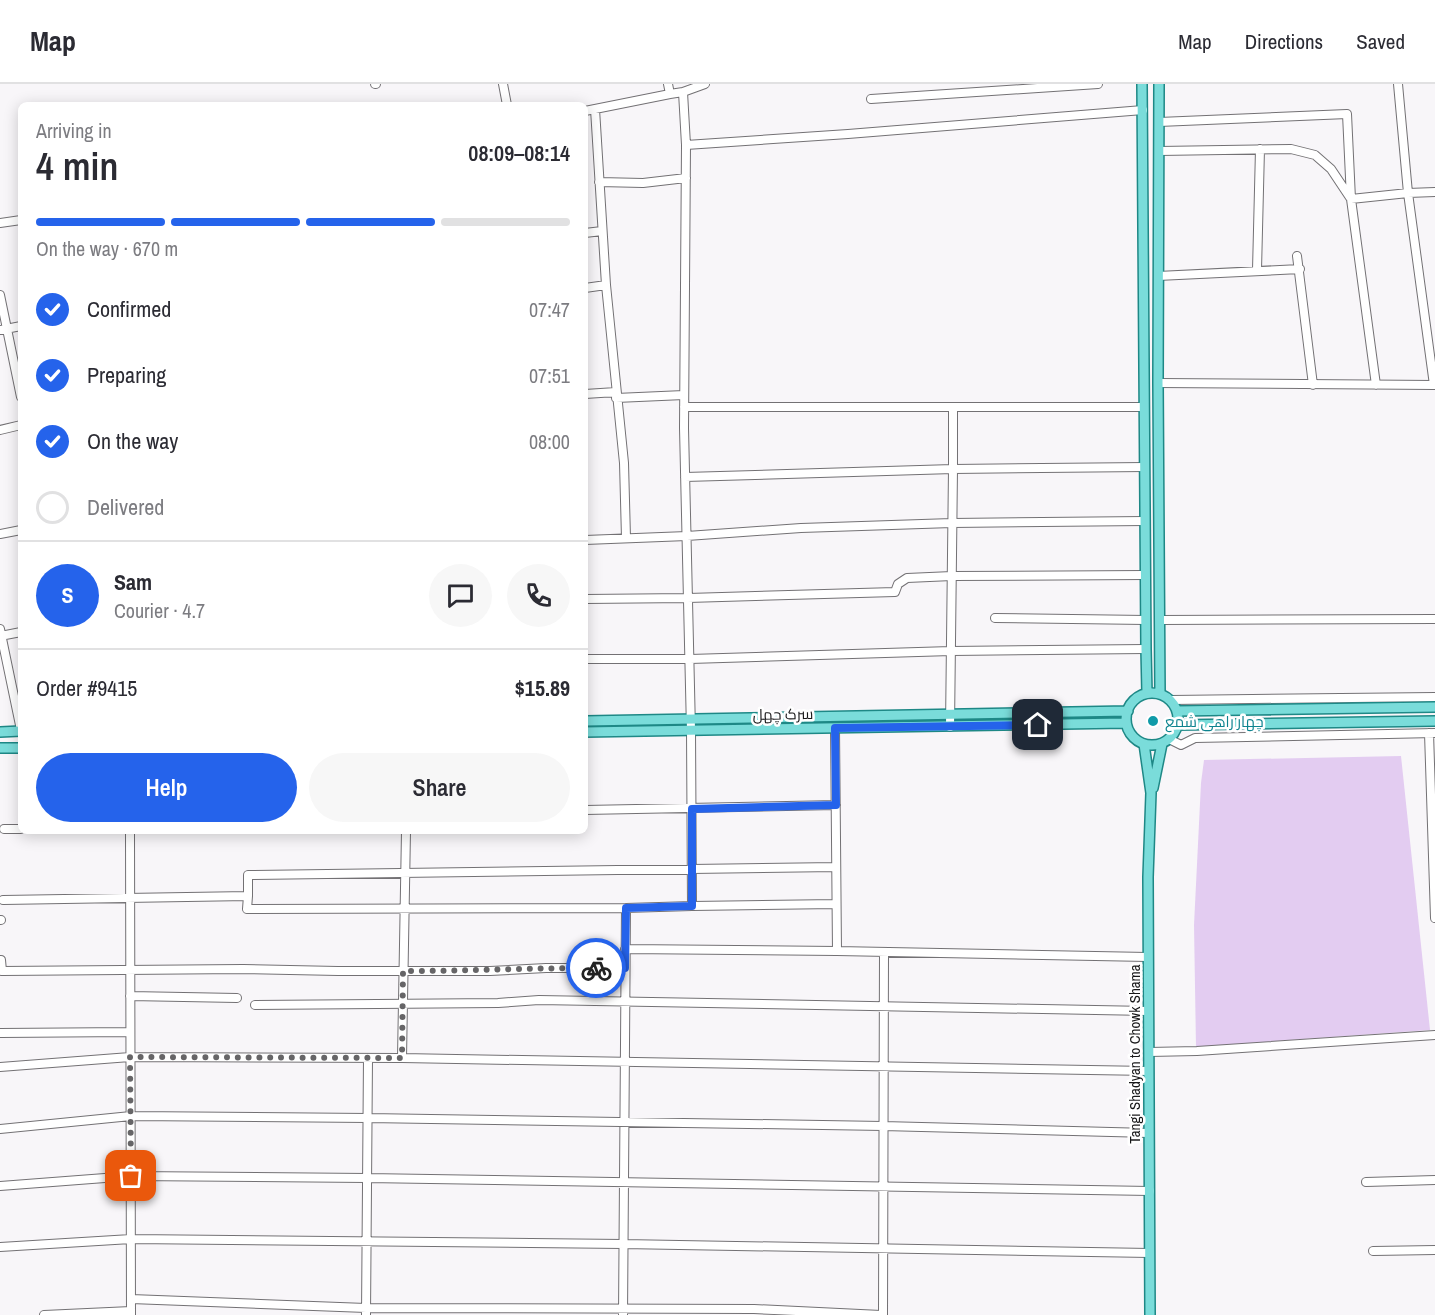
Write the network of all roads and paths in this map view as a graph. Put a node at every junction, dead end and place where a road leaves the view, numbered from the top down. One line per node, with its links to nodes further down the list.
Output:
1 (503, 84): 12 (street)
2 (668, 84): 10 (street)
3 (705, 84): 9 (street)
4 (1098, 84): 8 (street)
5 (1142, 84): 15 (main road)
6 (1159, 84): 16 (main road)
7 (1398, 84): 23 (street)
8 (965, 88): 11 (street)
9 (683, 92): 10 (street); 17 (street)
10 (670, 94): 13 (street)
11 (870, 99)
12 (506, 102)
13 (595, 109): 14 (street); 21 (street)
14 (588, 110)
15 (1143, 110): 17 (street); 47 (main road)
16 (1159, 122): 19 (main road); 24 (street)
17 (686, 145): 20 (street)
18 (1260, 149): 19 (street); 24 (street); 31 (street)
19 (1159, 151): 32 (main road)
20 (686, 178): 21 (street); 44 (street)
21 (599, 182): 27 (street)
22 (1435, 192): 23 (street)
23 (1408, 193): 24 (street); 41 (street)
24 (1351, 199): 40 (street)
25 (18, 220): 26 (street)
26 (0, 223)
27 (602, 231): 28 (street); 33 (street)
28 (588, 233)
29 (1297, 256): 30 (street)
30 (1300, 269): 31 (street); 39 (street)
31 (1257, 270): 32 (street)
32 (1158, 276): 37 (main road)
33 (606, 285): 34 (street); 43 (street)
34 (588, 288)
35 (0, 295): 36 (street)
36 (4, 329): 38 (street)
37 (1158, 384): 39 (street); 67 (main road)
38 (18, 385)
39 (1313, 385): 40 (street)
40 (1376, 385): 41 (street)
41 (1435, 386)
42 (588, 394): 43 (street)
43 (616, 395): 44 (street); 58 (street)
44 (684, 395): 45 (street)
45 (684, 407): 46 (street); 52 (street)
46 (953, 407): 47 (street); 51 (street)
47 (1144, 407): 50 (main road)
48 (18, 426): 49 (street)
49 (0, 430)
50 (1145, 467): 51 (street); 53 (main road)
51 (953, 469): 52 (street); 54 (street)
52 (685, 477): 57 (street)
53 (1145, 521): 54 (street); 60 (main road)
54 (952, 523): 57 (street); 61 (street)
55 (18, 531): 56 (street)
56 (0, 534)
57 (687, 536): 58 (street); 62 (street)
58 (626, 538): 59 (street)
59 (588, 540)
60 (1145, 575): 61 (street); 66 (main road)
61 (952, 576): 62 (street); 71 (street)
62 (687, 598): 63 (street); 73 (street)
63 (588, 599)
64 (995, 618): 66 (street)
65 (1435, 619): 67 (street)
66 (1146, 620): 70 (main road)
67 (1160, 620): 75 (main road)
68 (18, 632): 69 (street)
69 (0, 633): 82 (street)
70 (1146, 649): 71 (street); 74 (main road)
71 (951, 651): 73 (street); 81 (street)
72 (588, 659): 73 (street)
73 (690, 659): 83 (street)
74 (1147, 693): 75 (main road); 79 (main road)
75 (1160, 694): 77 (main road)
76 (1435, 697): 77 (street)
77 (1171, 700): 80 (main road)
78 (1435, 707): 80 (main road)
79 (1128, 711): 81 (main road); 86 (main road)
80 (1177, 711): 87 (main road)
81 (950, 715): 83 (main road); 88 (street)
82 (18, 717)
83 (691, 719): 84 (main road); 90 (street)
84 (588, 721)
85 (1435, 722): 87 (main road)
86 (1126, 723): 88 (main road, سرک چهل); 96 (main road)
87 (1178, 725): 95 (main road)
88 (950, 727): 89 (main road, سرک چهل)
89 (835, 728): 90 (main road, سرک چهل); 100 (street)
90 (691, 730): 93 (main road, سرک چهل); 101 (street)
91 (18, 731): 92 (main road)
92 (0, 732)
93 (588, 732)
94 (1432, 733): 95 (street); 117 (street)
95 (1166, 741): 96 (main road); 99 (main road)
96 (1144, 744): 99 (main road)
97 (0, 748): 98 (main road)
98 (18, 748)
99 (1151, 793): 121 (main road, Tangi Shadyan to Chowk Shama)
100 (836, 805): 101 (street); 107 (street)
101 (692, 809): 102 (street); 108 (street)
102 (588, 810)
103 (4, 829): 104 (street)
104 (18, 829)
105 (130, 834): 111 (street)
106 (406, 834): 109 (street)
107 (836, 867): 108 (street); 113 (street)
108 (692, 869): 109 (street); 114 (street)
109 (405, 873): 110 (street); 116 (street)
110 (248, 896): 111 (street); 116 (street)
111 (130, 897): 112 (street); 124 (street)
112 (3, 900)
113 (836, 904): 114 (street); 119 (street)
114 (692, 906): 115 (street)
115 (626, 908): 116 (street); 118 (street)
116 (405, 909): 125 (street)
117 (1435, 918)
118 (626, 949): 119 (street); 123 (street)
119 (837, 951): 120 (street)
120 (884, 951): 121 (street); 131 (street)
121 (1148, 957): 132 (main road, Tangi Shadyan to Chowk Shama)
122 (0, 960): 124 (street)
123 (625, 968): 125 (street); 128 (street)
124 (130, 969): 125 (street); 126 (street)
125 (403, 971): 129 (street)
126 (130, 996): 127 (street); 133 (street)
127 (237, 998)
128 (625, 1002): 129 (street); 131 (street); 140 (street)
129 (403, 1004): 130 (street); 139 (street)
130 (255, 1005)
131 (884, 1006): 132 (street); 142 (street)
132 (1149, 1011): 136 (main road, Tangi Shadyan to Chowk Shama)
133 (130, 1032): 134 (street); 137 (street)
134 (0, 1033)
135 (1435, 1035): 136 (street)
136 (1149, 1052): 143 (main road, Tangi Shadyan to Chowk Shama)
137 (130, 1057): 138 (street); 141 (street); 144 (street)
138 (368, 1058): 139 (street); 145 (street)
139 (402, 1058): 140 (street)
140 (624, 1063): 142 (street); 146 (street)
141 (0, 1067)
142 (883, 1067): 143 (street); 147 (street)
143 (1149, 1071): 149 (main road, Tangi Shadyan to Chowk Shama)
144 (131, 1116): 145 (street); 148 (street); 150 (street)
145 (368, 1118): 146 (street); 151 (street)
146 (624, 1122): 147 (street); 154 (street)
147 (883, 1126): 149 (street); 156 (street)
148 (0, 1129)
149 (1149, 1133): 157 (main road, Tangi Shadyan to Chowk Shama)
150 (131, 1176): 151 (street); 155 (street); 158 (street)
151 (367, 1178): 154 (street); 159 (street)
152 (1435, 1180): 153 (street)
153 (1366, 1182)
154 (623, 1183): 156 (street); 160 (street)
155 (0, 1186)
156 (883, 1187): 157 (street); 162 (street)
157 (1149, 1191): 165 (main road, Tangi Shadyan to Chowk Shama)
158 (131, 1239): 159 (street); 161 (street); 166 (street)
159 (367, 1240): 160 (street); 167 (street)
160 (623, 1244): 162 (street); 168 (street)
161 (0, 1247)
162 (884, 1248): 165 (street); 171 (street)
163 (1435, 1250): 164 (street)
164 (1373, 1251)
165 (1150, 1253): 172 (main road, Tangi Shadyan to Chowk Shama)
166 (131, 1299): 167 (street); 169 (street)
167 (366, 1312): 168 (street)
168 (623, 1312): 171 (street)
169 (131, 1313): 170 (street)
170 (45, 1315)
171 (882, 1315)
172 (1150, 1315)

